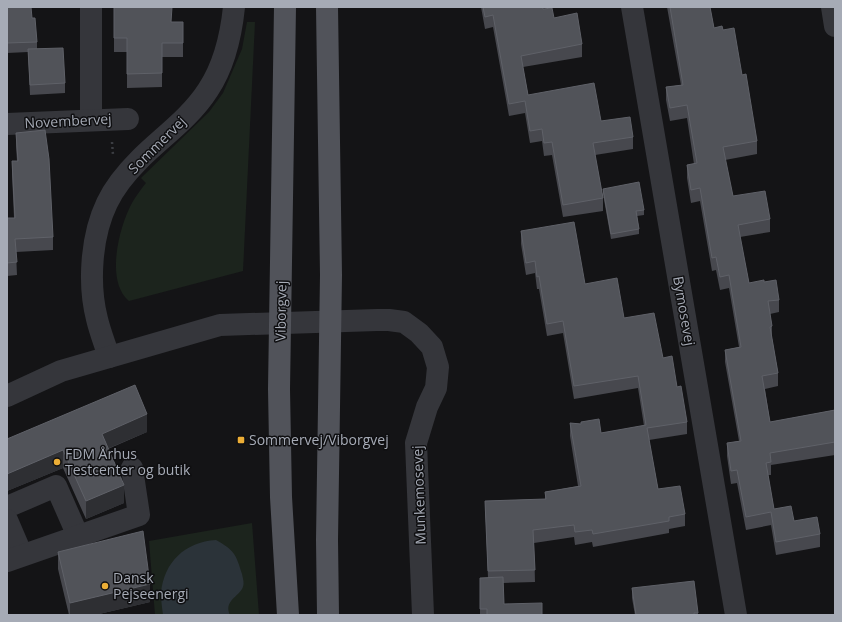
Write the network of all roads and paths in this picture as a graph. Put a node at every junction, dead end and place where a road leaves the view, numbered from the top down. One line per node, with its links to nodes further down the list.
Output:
1 (91, 7): 8 (street)
2 (234, 7): 10 (street, Sommervej)
3 (285, 7): 12 (main road, Viborgvej)
4 (327, 7): 11 (main road)
5 (632, 7): 23 (street, Bymosevej)
6 (832, 7): 7 (street)
7 (835, 26)
8 (110, 119): 9 (street, Novembervej); 10 (path)
9 (7, 124)
10 (128, 172): 13 (street, Sommervej)
11 (330, 321): 12 (street, Munkemosevej); 21 (main road); 22 (street, Munkemosevej)
12 (281, 323): 13 (street); 20 (main road, Viborgvej)
13 (109, 357): 14 (street)
14 (7, 396)
15 (132, 468): 18 (street)
16 (7, 507): 18 (street)
17 (7, 520): 19 (street)
18 (78, 536): 19 (street)
19 (15, 558)
20 (288, 615)
21 (328, 615)
22 (423, 615)
23 (736, 615)

